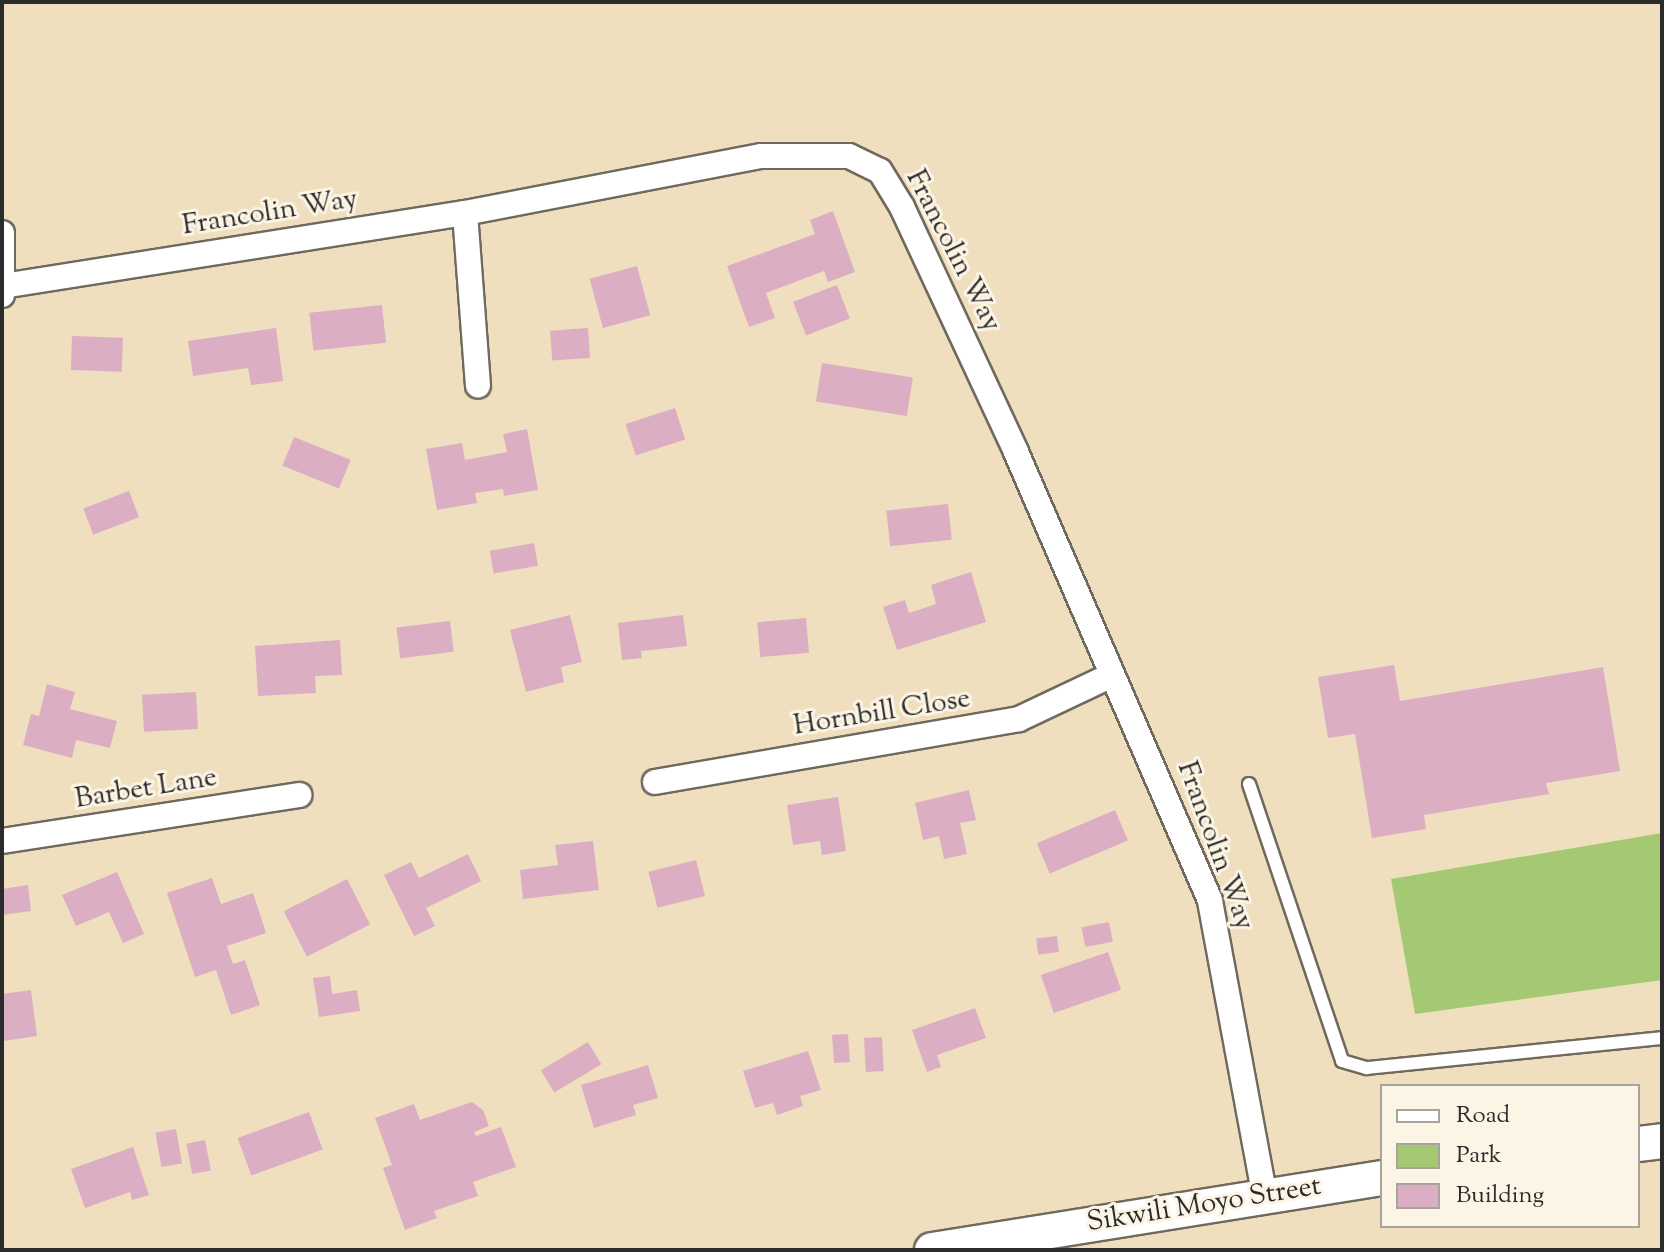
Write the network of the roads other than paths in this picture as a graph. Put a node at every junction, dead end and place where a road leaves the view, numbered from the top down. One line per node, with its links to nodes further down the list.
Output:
1 (465, 213): 3 (street, Francolin Way); 4 (street); 5 (street, Francolin Way)
2 (2, 233): 3 (street)
3 (3, 290)
4 (478, 386)
5 (1110, 676): 6 (street, Hornbill Close); 14 (street, Francolin Way)
6 (655, 782)
7 (1249, 784): 10 (lane)
8 (299, 795): 9 (street, Barbet Lane)
9 (2, 841)
10 (1662, 1038)
11 (1662, 1141): 12 (street)
12 (1640, 1144)
13 (1380, 1178): 14 (street, Sikwili Moyo Street)
14 (1264, 1193): 15 (street, Sikwili Moyo Street)
15 (932, 1250)

